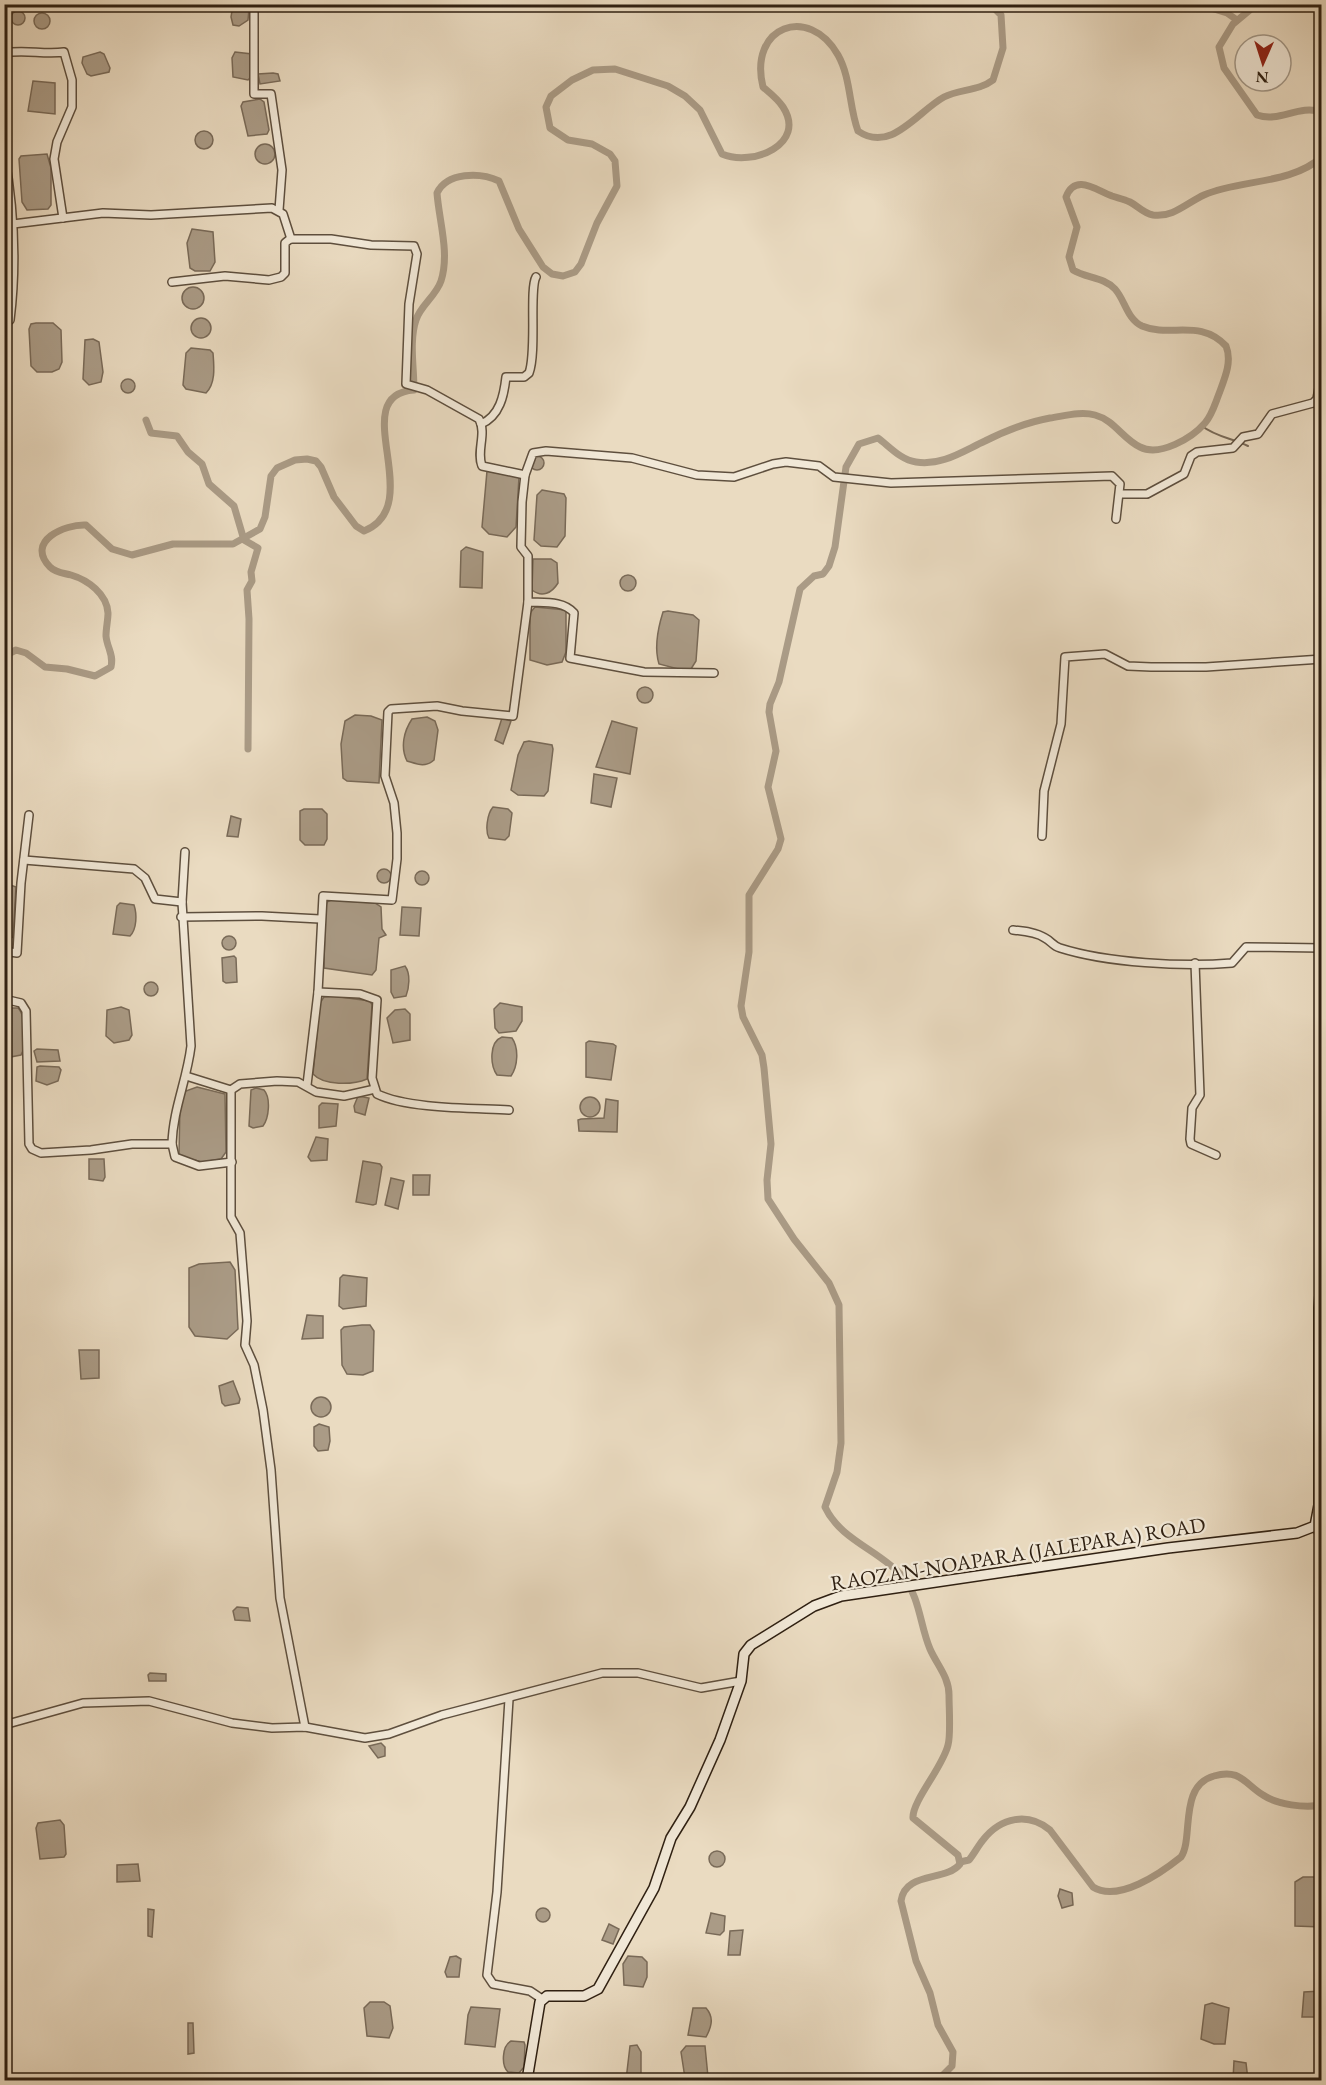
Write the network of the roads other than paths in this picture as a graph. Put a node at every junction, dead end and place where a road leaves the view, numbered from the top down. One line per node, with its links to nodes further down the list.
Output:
1 (258, 4): 4 (street)
2 (4, 53): 5 (street)
3 (4, 153): 6 (street)
4 (279, 210): 5 (street); 7 (street)
5 (63, 218): 6 (street)
6 (13, 224): 10 (street)
7 (291, 239): 9 (street); 12 (street)
8 (536, 277): 12 (street)
9 (172, 282)
10 (10, 320)
11 (1322, 372): 14 (street)
12 (481, 424): 13 (street)
13 (525, 475): 14 (street); 16 (street)
14 (1120, 494): 15 (street)
15 (1116, 519)
16 (528, 602): 18 (street); 25 (street)
17 (1322, 658): 20 (street)
18 (714, 673)
19 (29, 815): 22 (street)
20 (1042, 836)
21 (186, 852): 23 (street)
22 (24, 860): 23 (street); 28 (street)
23 (182, 902): 24 (street)
24 (182, 917): 25 (street); 32 (street)
25 (320, 919): 30 (street)
26 (1013, 930): 29 (street)
27 (1322, 948): 29 (street)
28 (4, 951)
29 (1195, 963): 38 (street)
30 (318, 992): 33 (street); 34 (street)
31 (4, 999): 37 (street)
32 (186, 1076): 35 (street); 37 (street)
33 (307, 1085): 34 (street); 35 (street)
34 (375, 1089): 36 (street)
35 (231, 1090): 39 (street)
36 (509, 1110)
37 (172, 1144): 39 (street)
38 (1216, 1155)
39 (232, 1162): 46 (street)
40 (1322, 1271): 41 (main road)
41 (1315, 1526): 42 (street); 43 (main road, RAOZAN-NOAPARA (JALEPARA) ROAD)
42 (1322, 1539)
43 (741, 1682): 44 (street); 47 (main road, RAOZAN-NOAPARA (JALEPARA) ROAD)
44 (509, 1699): 46 (street); 47 (street)
45 (4, 1725): 46 (street)
46 (305, 1727)
47 (542, 1999): 48 (main road)
48 (527, 2080)

